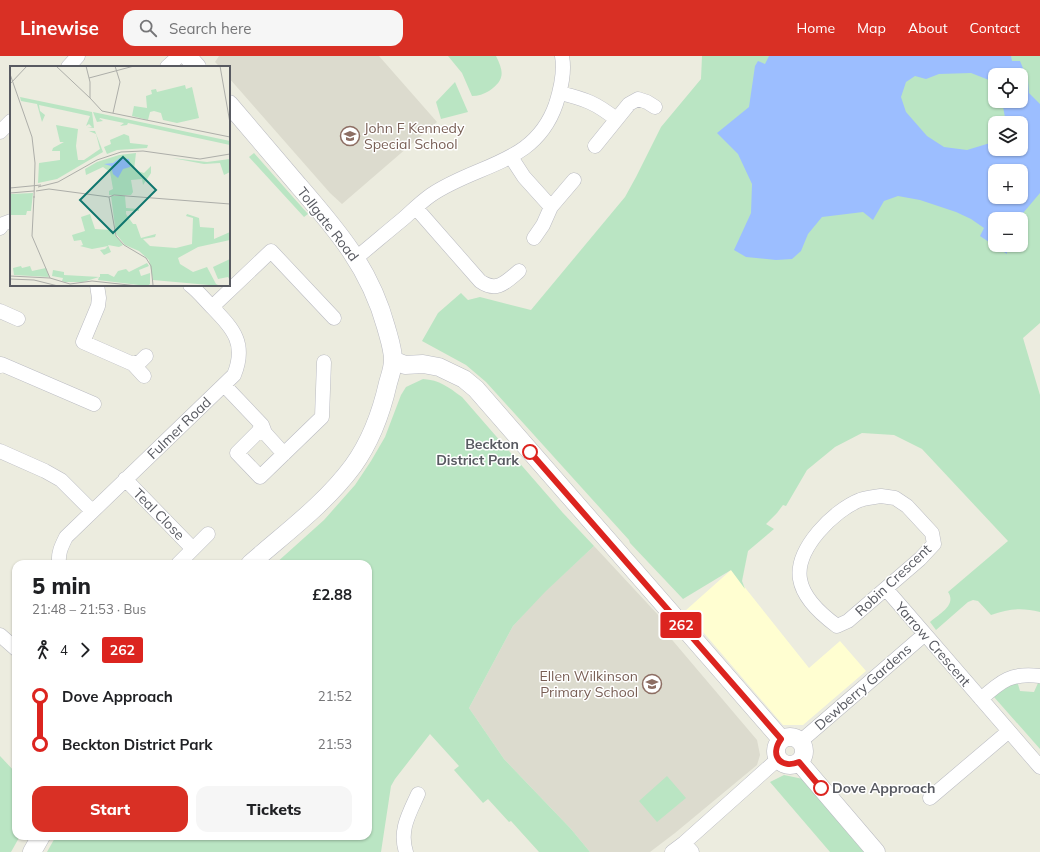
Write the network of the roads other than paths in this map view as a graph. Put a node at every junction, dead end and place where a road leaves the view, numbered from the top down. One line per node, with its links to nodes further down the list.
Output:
1 (78, 56): 5 (street)
2 (179, 56): 6 (street)
3 (187, 56): 7 (street)
4 (562, 56): 8 (street)
5 (69, 66)
6 (168, 66)
7 (196, 66)
8 (560, 93): 11 (street); 15 (street)
9 (230, 105): 22 (street, Tollgate Road)
10 (654, 107): 11 (street)
11 (616, 118): 14 (street)
12 (10, 122): 13 (street)
13 (0, 132)
14 (595, 146)
15 (511, 157): 17 (street); 18 (street)
16 (574, 180): 17 (street)
17 (551, 207): 21 (street)
18 (416, 208): 22 (street); 23 (street)
19 (10, 221): 20 (street)
20 (0, 228)
21 (534, 238)
22 (356, 258): 31 (street, Tollgate Road)
23 (519, 271)
24 (97, 286): 33 (street)
25 (191, 286): 26 (street, Fulmer Road)
26 (212, 307): 28 (street); 36 (street, Fulmer Road)
27 (0, 311): 29 (street)
28 (334, 318)
29 (18, 319)
30 (146, 356): 33 (street)
31 (393, 360): 47 (street); 55 (street)
32 (324, 362): 40 (street)
33 (133, 364): 35 (street)
34 (0, 366): 37 (street)
35 (144, 376)
36 (224, 385): 38 (street); 41 (street, Fulmer Road)
37 (94, 404)
38 (262, 425): 40 (street); 40 (street)
39 (0, 451): 42 (street)
40 (284, 454)
41 (125, 480): 42 (street, Fulmer Road); 44 (street, Teal Close)
42 (92, 511): 45 (street, Fulmer Road)
43 (208, 534): 44 (street, Teal Close)
44 (193, 549): 46 (street, Teal Close)
45 (58, 560)
46 (182, 560)
47 (255, 560)
48 (886, 589): 48 (street, Robin Crescent); 50 (street, Yarrow Crescent)
49 (0, 634): 51 (street)
50 (924, 634): 53 (street, Yarrow Crescent); 56 (street, Dewberry Gardens)
51 (12, 646)
52 (1040, 676): 53 (street, Yarrow Crescent)
53 (981, 699): 54 (street, Yarrow Crescent)
54 (1009, 731): 59 (street, Yarrow Crescent); 61 (street)
55 (781, 739): 56 (street); 57 (street)
56 (801, 741): 58 (street)
57 (778, 759): 58 (street); 63 (street)
58 (799, 762): 67 (street)
59 (1039, 762)
60 (418, 794): 65 (street)
61 (930, 798)
62 (39, 840): 64 (street)
63 (688, 847): 66 (street)
64 (32, 852)
65 (406, 852)
66 (672, 852)
67 (876, 852)

